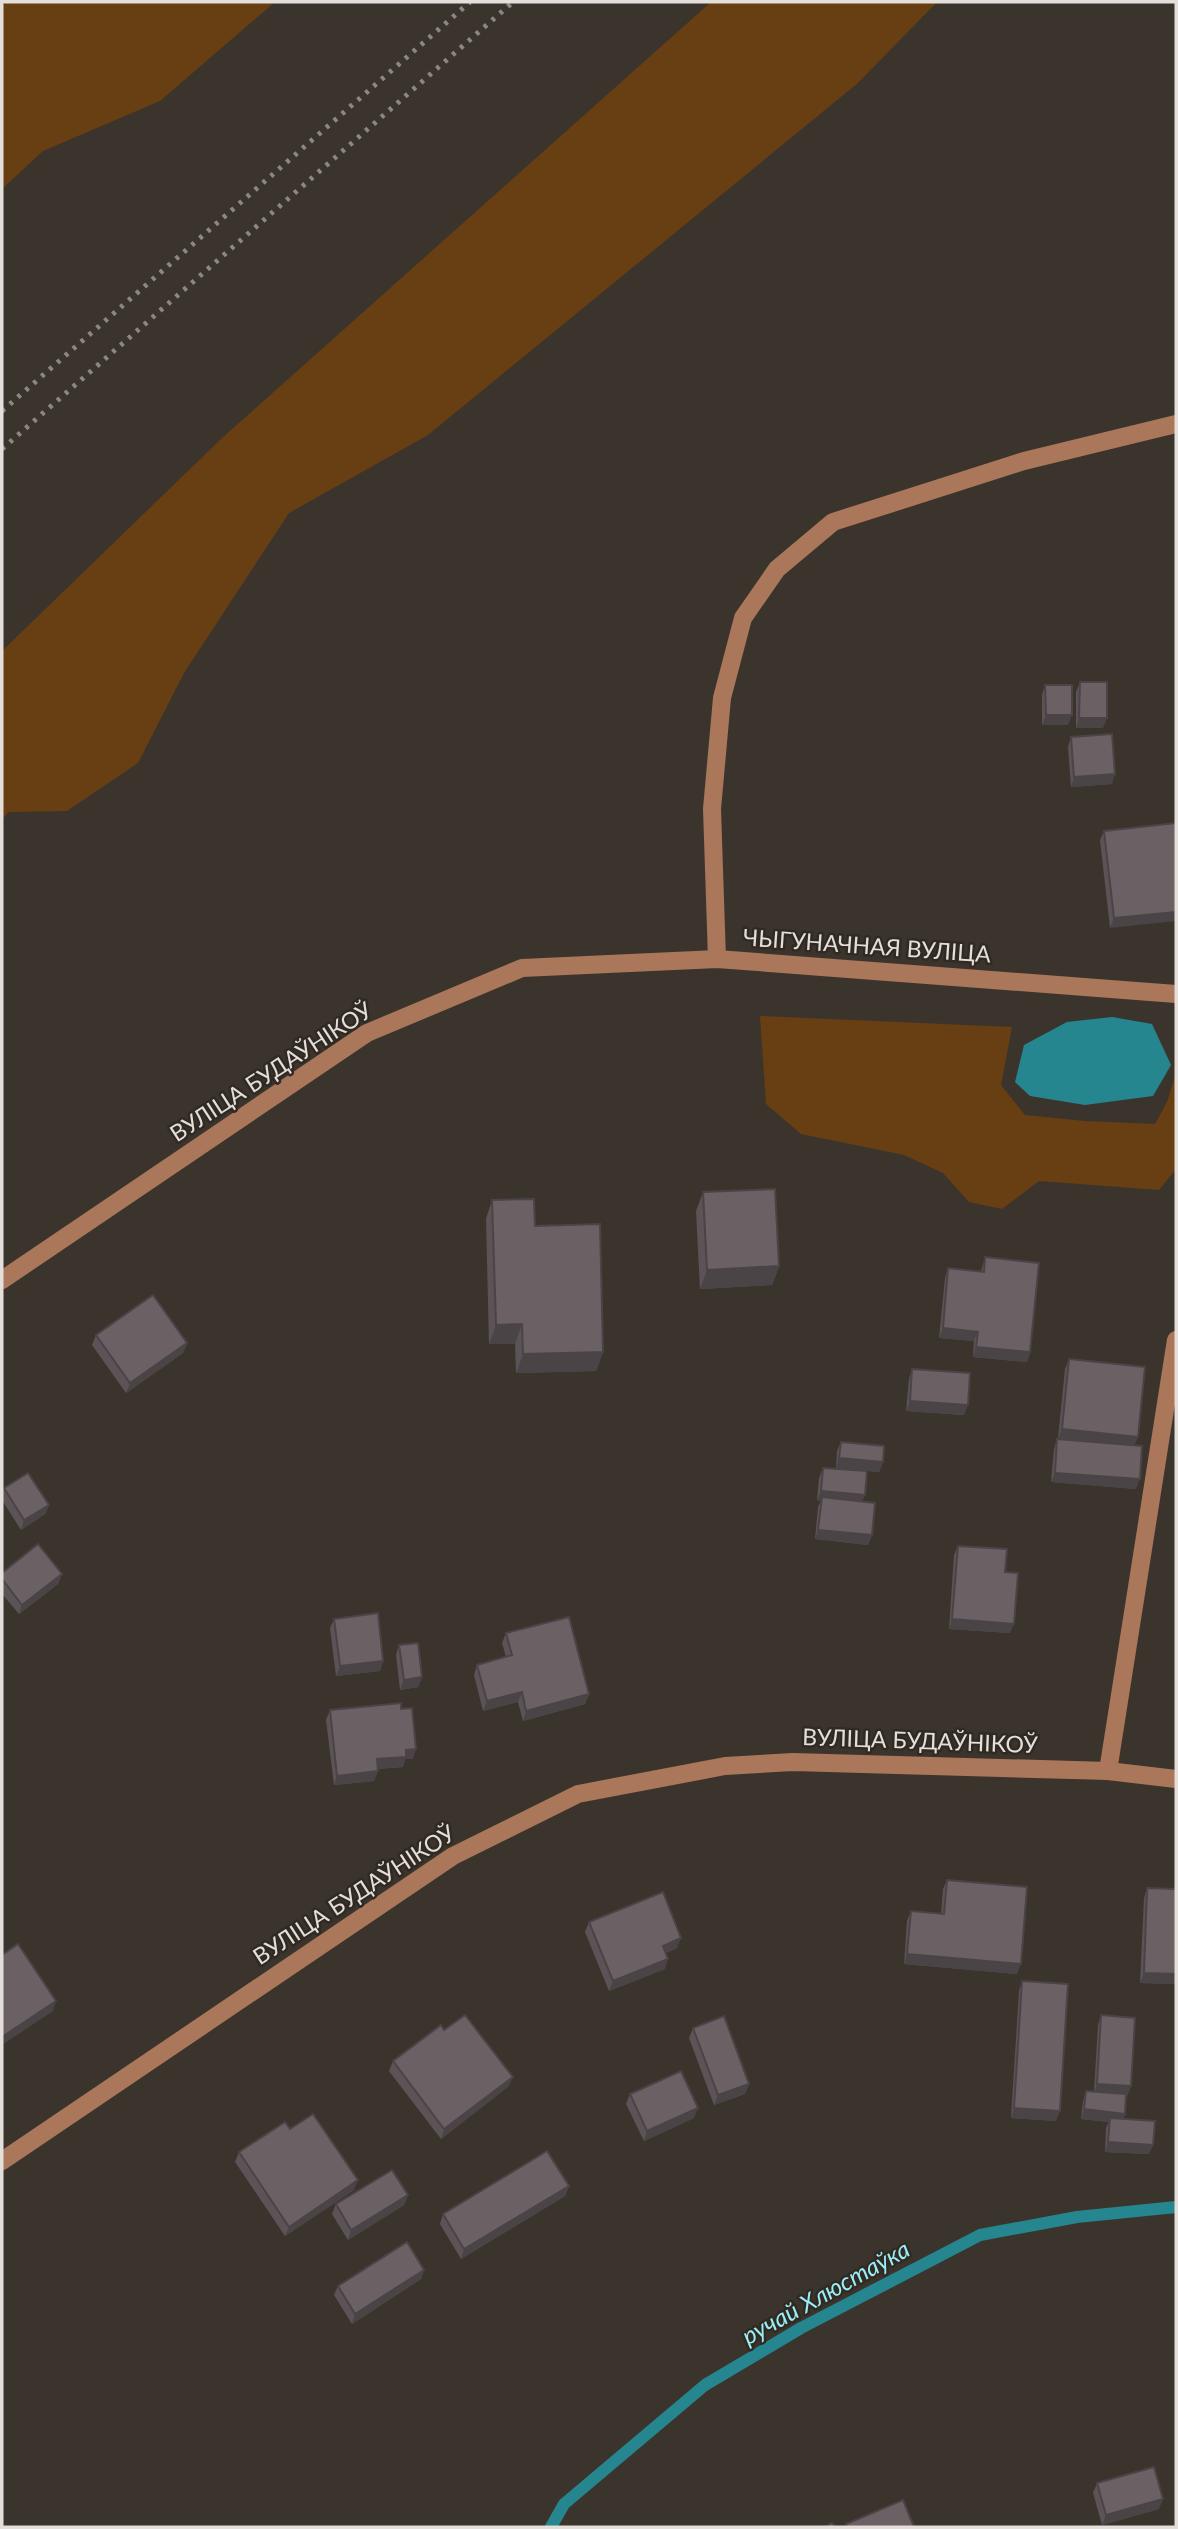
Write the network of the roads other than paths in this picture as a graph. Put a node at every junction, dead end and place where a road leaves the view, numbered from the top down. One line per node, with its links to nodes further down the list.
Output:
1 (1176, 424): 2 (street, ЧЫГУНАЧНАЯ ВУЛІЦА)
2 (717, 959): 3 (street, ЧЫГУНАЧНАЯ ВУЛІЦА); 4 (street, ВУЛІЦА БУДАЎНІКОЎ)
3 (1176, 994)
4 (2, 1280)
5 (1176, 1340): 6 (street)
6 (1108, 1771): 7 (street, ВУЛІЦА БУДАЎНІКОЎ); 8 (street, ВУЛІЦА БУДАЎНІКОЎ)
7 (1176, 1779)
8 (2, 2161)

